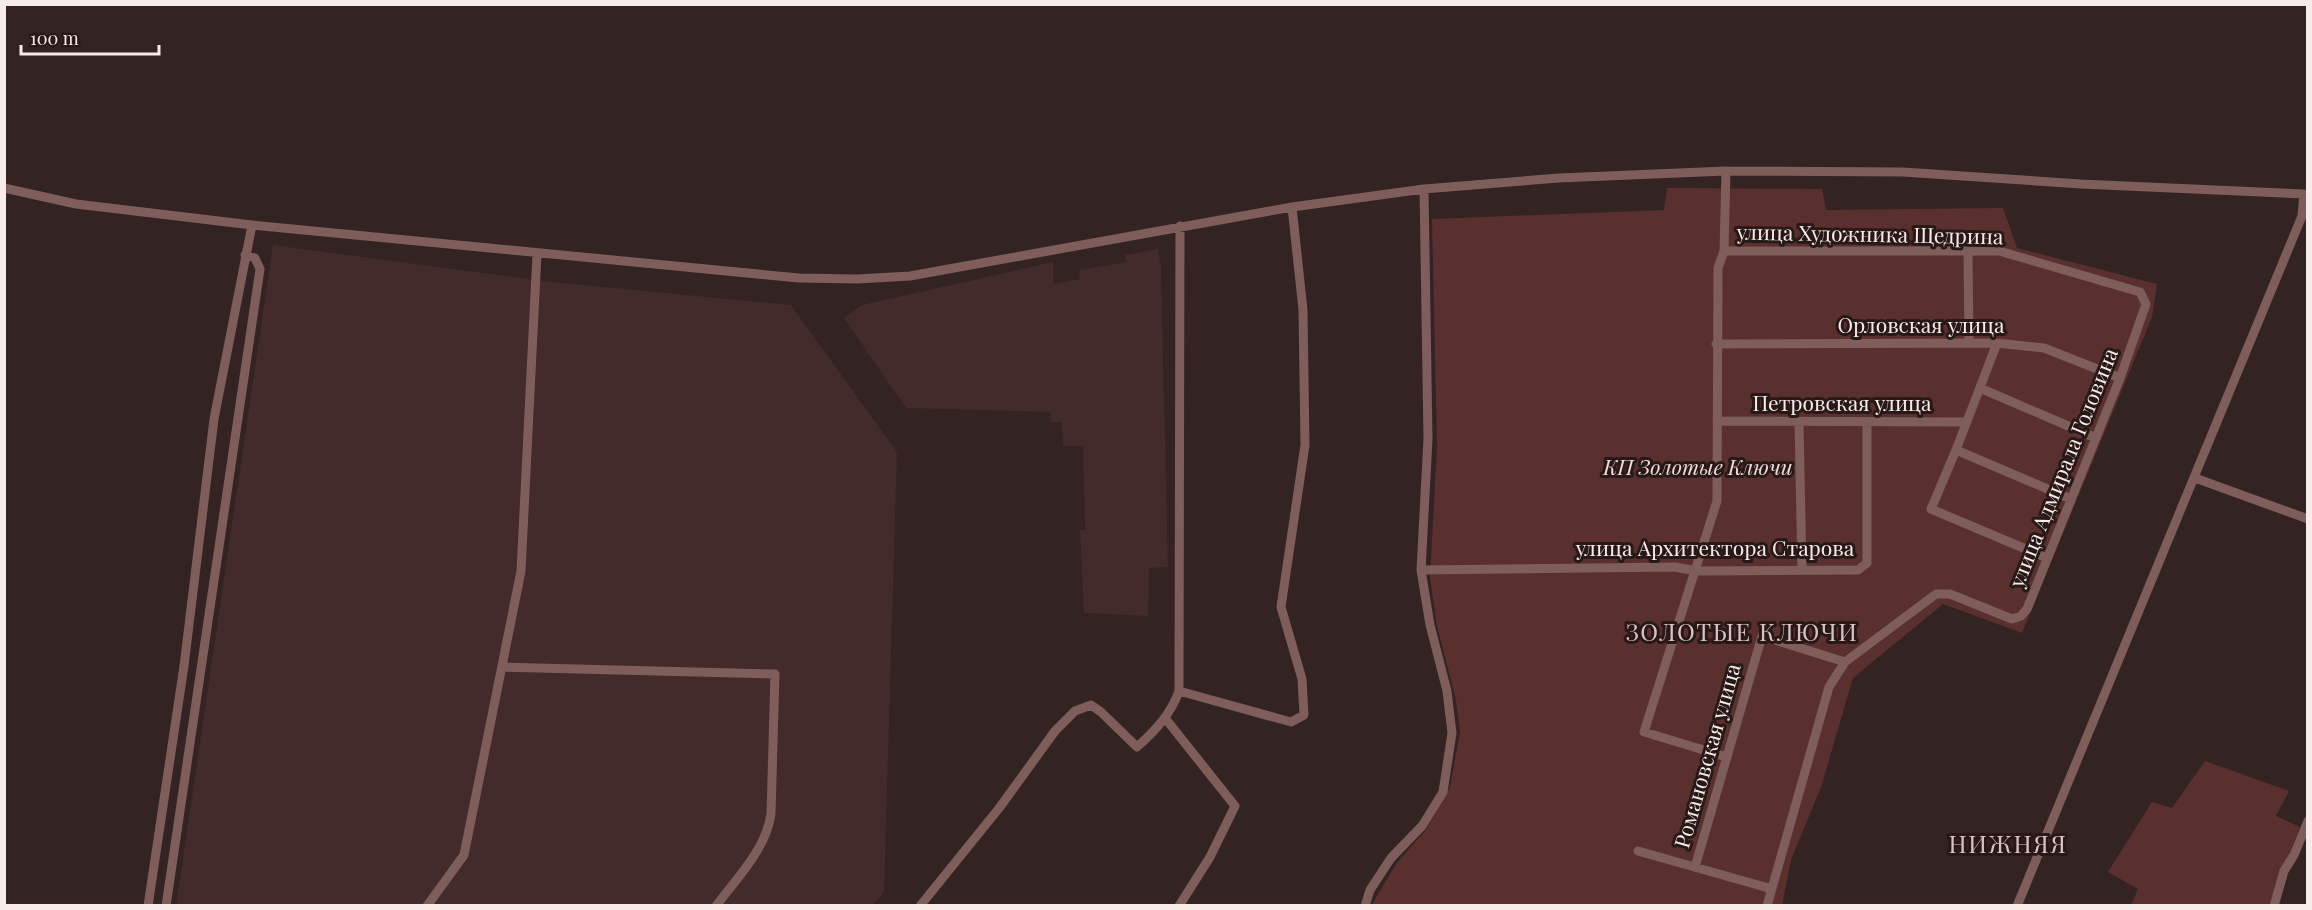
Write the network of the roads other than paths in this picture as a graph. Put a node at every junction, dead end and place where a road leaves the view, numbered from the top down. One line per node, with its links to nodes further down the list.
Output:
1 (1726, 171): 3 (street); 7 (street); 23 (street)
2 (4, 188): 5 (street)
3 (1424, 189): 4 (street); 27 (street)
4 (1292, 207): 6 (street); 32 (street)
5 (252, 225): 9 (street); 10 (street)
6 (1180, 226): 9 (street); 32 (street)
7 (1724, 251): 8 (street, улица Художника Щедрина); 14 (street)
8 (1968, 252): 11 (street, улица Художника Щедрина); 12 (street)
9 (537, 254): 31 (street)
10 (245, 255): 39 (street); 40 (street)
11 (2146, 304): 15 (street, улица Адмирала Головина)
12 (1969, 343): 13 (street, Орловская улица); 14 (street, Орловская улица)
13 (1997, 343): 15 (street, Орловская улица); 16 (street)
14 (1716, 344): 17 (street)
15 (2120, 378): 21 (street, улица Адмирала Головина)
16 (1980, 388): 20 (street); 21 (street)
17 (1717, 421): 18 (street, Петровская улица); 29 (street)
18 (1799, 422): 19 (street, Петровская улица); 28 (street)
19 (1867, 422): 20 (street, Петровская улица); 28 (street, улица Архитектора Старова)
20 (1966, 422): 22 (street)
21 (2096, 438): 24 (street, улица Адмирала Головина)
22 (1956, 450): 24 (street); 26 (street)
23 (2195, 478): 25 (street); 47 (street)
24 (2072, 499): 26 (street, улица Адмирала Головина)
25 (2307, 519)
26 (2047, 558): 30 (street, улица Адмирала Головина)
27 (1421, 570): 29 (street, улица Архитектора Старова); 45 (street)
28 (1802, 570): 29 (street, улица Архитектора Старова)
29 (1697, 571): 34 (street)
30 (1845, 662): 34 (street, Романовская улица); 38 (street, улица Адмирала Головина)
31 (502, 667): 41 (street); 42 (street)
32 (1179, 691): 33 (street)
33 (1165, 718): 43 (street); 44 (street)
34 (1727, 757): 37 (street, Романовская улица)
35 (2307, 820): 48 (street)
36 (1638, 851): 37 (street)
37 (1695, 867): 38 (street)
38 (1772, 889): 46 (street, улица Адмирала Головина)
39 (148, 906)
40 (166, 906)
41 (427, 906)
42 (716, 906)
43 (920, 906)
44 (1179, 906)
45 (1365, 906)
46 (1767, 906)
47 (2018, 906)
48 (2274, 906)

